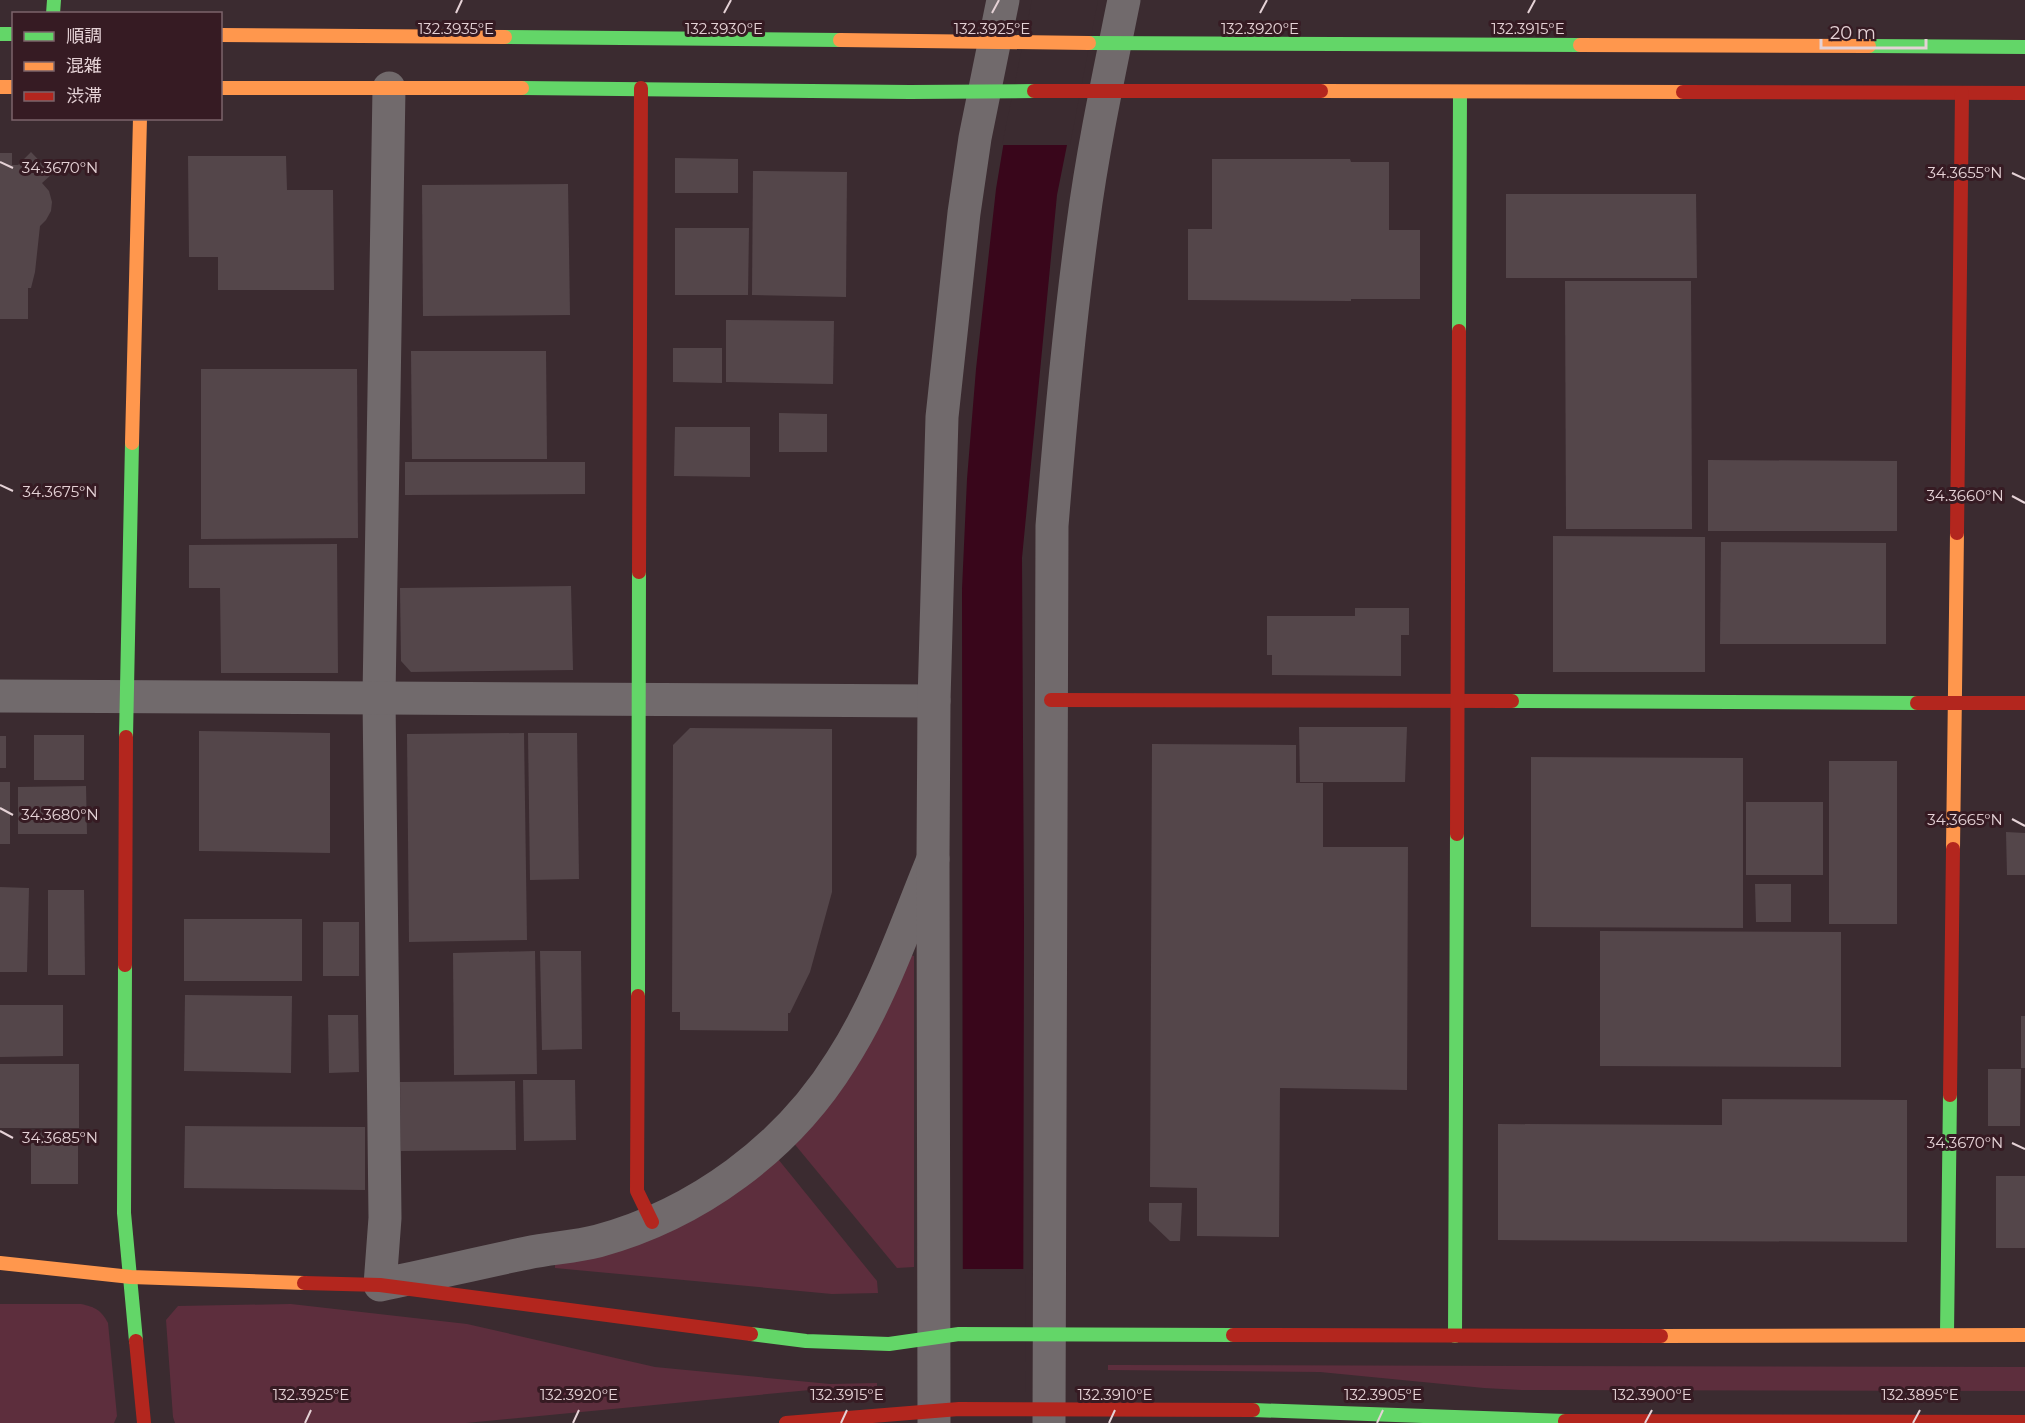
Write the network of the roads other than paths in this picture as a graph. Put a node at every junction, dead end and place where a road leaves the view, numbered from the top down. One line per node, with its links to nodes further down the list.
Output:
1 (1003, 0): 4 (street)
2 (1124, 0): 5 (street)
3 (222, 35): 4 (street)
4 (1009, 42): 5 (street); 10 (street)
5 (1103, 43): 6 (street); 11 (street)
6 (2025, 47)
7 (222, 88): 8 (street)
8 (389, 88): 9 (street); 18 (street)
9 (641, 88): 10 (street); 19 (street)
10 (999, 90): 11 (street); 21 (street)
11 (1093, 90): 12 (street); 20 (street)
12 (1460, 92): 13 (street); 22 (street)
13 (1962, 93): 14 (street); 23 (street)
14 (2025, 93)
15 (140, 120): 17 (street)
16 (0, 696): 17 (street)
17 (126, 696): 18 (street); 28 (street)
18 (379, 697): 19 (street); 30 (street)
19 (638, 700): 21 (street); 26 (street)
20 (1051, 700): 22 (street); 32 (street)
21 (934, 701): 25 (street)
22 (1457, 702): 23 (street); 35 (street)
23 (1955, 702): 24 (street); 31 (street)
24 (2025, 703)
25 (933, 859): 26 (street); 34 (street)
26 (652, 1222): 30 (street)
27 (0, 1263): 28 (street)
28 (131, 1277): 29 (street); 30 (street); 39 (street)
29 (48, 1282)
30 (380, 1285): 34 (street)
31 (1947, 1334): 33 (street); 35 (street)
32 (1038, 1335): 34 (street); 35 (street); 37 (street)
33 (2025, 1335)
34 (946, 1336): 36 (street)
35 (1455, 1336)
36 (943, 1414): 37 (street); 40 (street)
37 (1042, 1414): 38 (street)
38 (2025, 1422)
39 (144, 1423)
40 (786, 1423)

